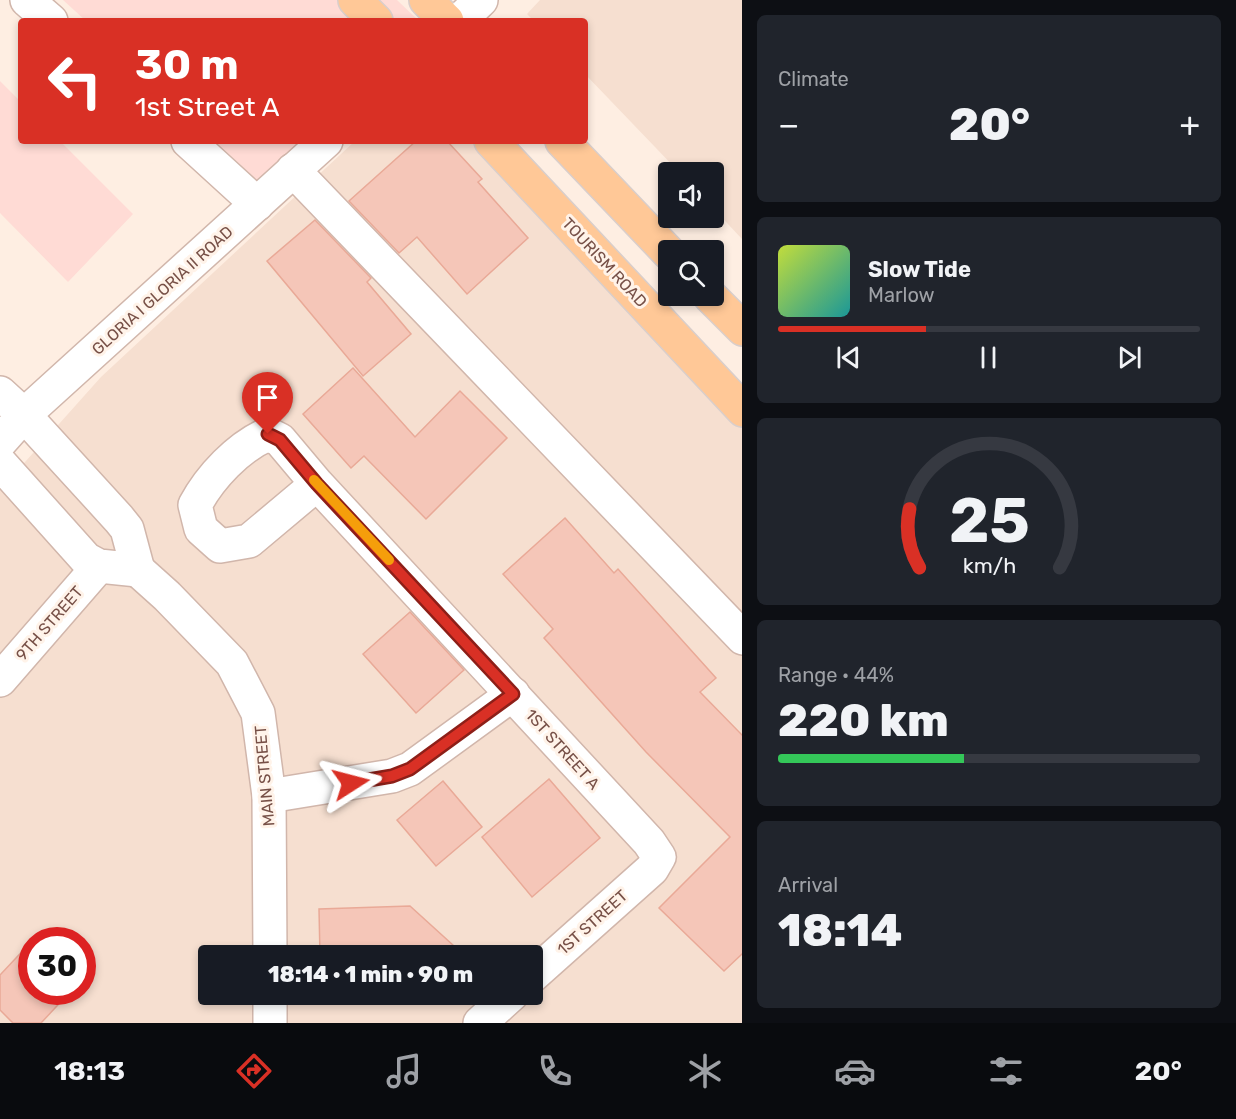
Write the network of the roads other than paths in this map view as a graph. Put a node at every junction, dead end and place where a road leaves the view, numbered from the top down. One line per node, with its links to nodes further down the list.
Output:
1 (27, 0): 5 (street)
2 (355, 0): 6 (main road)
3 (426, 0): 7 (main road)
4 (481, 0): 8 (street)
5 (48, 18)
6 (373, 18)
7 (444, 18)
8 (462, 18)
9 (191, 144): 14 (street)
10 (323, 144): 13 (street, GLORIA I GLORIA II ROAD)
11 (494, 144): 19 (main road, TOURISM ROAD)
12 (565, 144): 15 (main road)
13 (293, 170): 14 (street, GLORIA I GLORIA II ROAD); 28 (street)
14 (256, 204): 20 (street, GLORIA I GLORIA II ROAD)
15 (658, 241)
16 (720, 306): 17 (main road)
17 (742, 329)
18 (0, 393): 20 (street)
19 (742, 410)
20 (24, 415): 21 (street, GLORIA I GLORIA II ROAD); 23 (street)
21 (0, 442)
22 (0, 463): 25 (street)
23 (82, 479): 25 (street); 27 (street)
24 (317, 484): 24 (street, 1ST STREET A); 30 (street, 1ST STREET A)
25 (49, 519): 26 (street)
26 (99, 566): 27 (street); 29 (street, 9TH STREET)
27 (138, 570): 31 (street, MAIN STREET)
28 (742, 638)
29 (0, 680)
30 (513, 694): 31 (street); 32 (street, 1ST STREET A)
31 (269, 796): 33 (street, MAIN STREET)
32 (652, 869): 34 (street, 1ST STREET)
33 (270, 945)
34 (543, 966)
35 (270, 1005): 37 (street)
36 (500, 1005): 38 (street)
37 (270, 1023)
38 (480, 1023)

